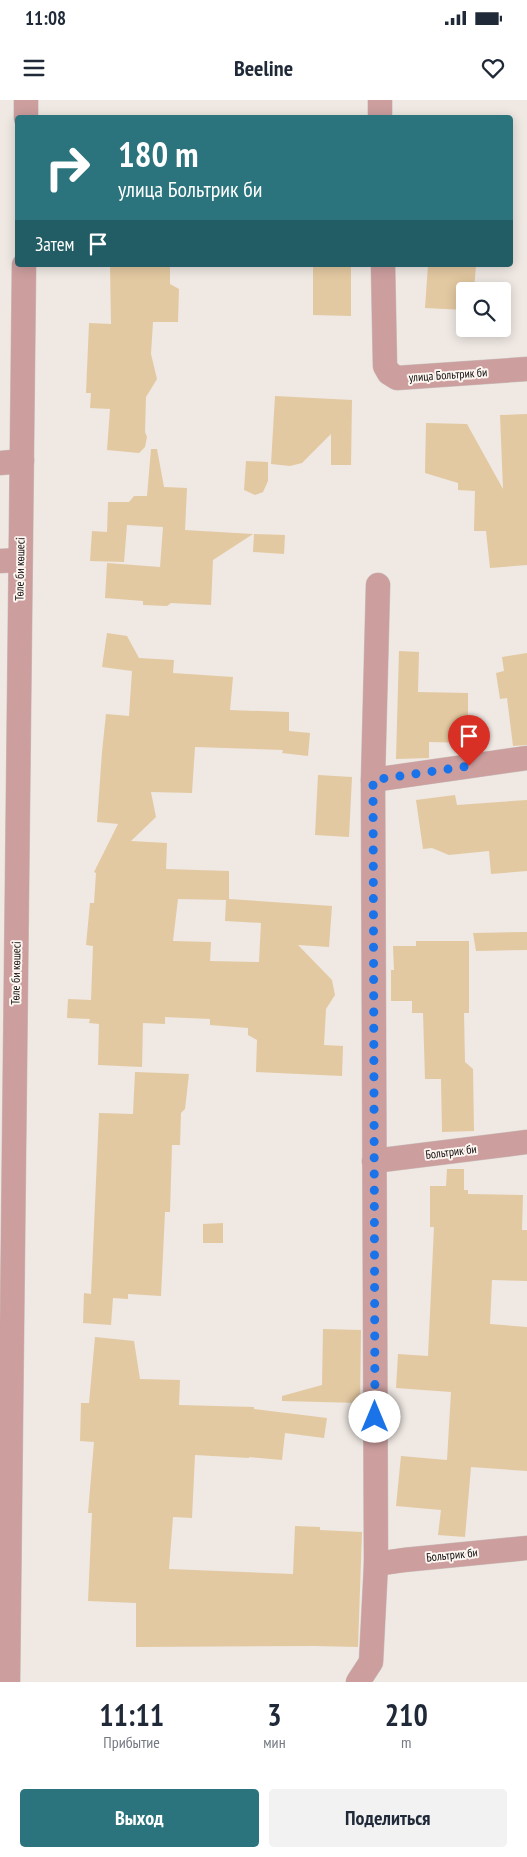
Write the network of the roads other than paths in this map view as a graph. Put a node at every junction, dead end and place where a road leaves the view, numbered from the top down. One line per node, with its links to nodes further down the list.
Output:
1 (26, 100): 3 (street)
2 (380, 100): 4 (street)
3 (26, 115)
4 (380, 115)
5 (24, 267): 8 (street, Төле би көшесі)
6 (383, 267): 7 (street, улица Больтрик би)
7 (527, 369)
8 (11, 462): 9 (street, Төле би көшесі)
9 (10, 560): 11 (street, Төле би көшесі)
10 (378, 585): 13 (street)
11 (9, 736): 18 (street, Төле би көшесі)
12 (527, 758): 13 (street)
13 (373, 780): 15 (street)
14 (527, 1142): 15 (street, Больтрик би)
15 (374, 1161): 17 (street)
16 (527, 1548): 17 (street, Больтрик би)
17 (376, 1564): 19 (street)
18 (8, 1682)
19 (358, 1682)

